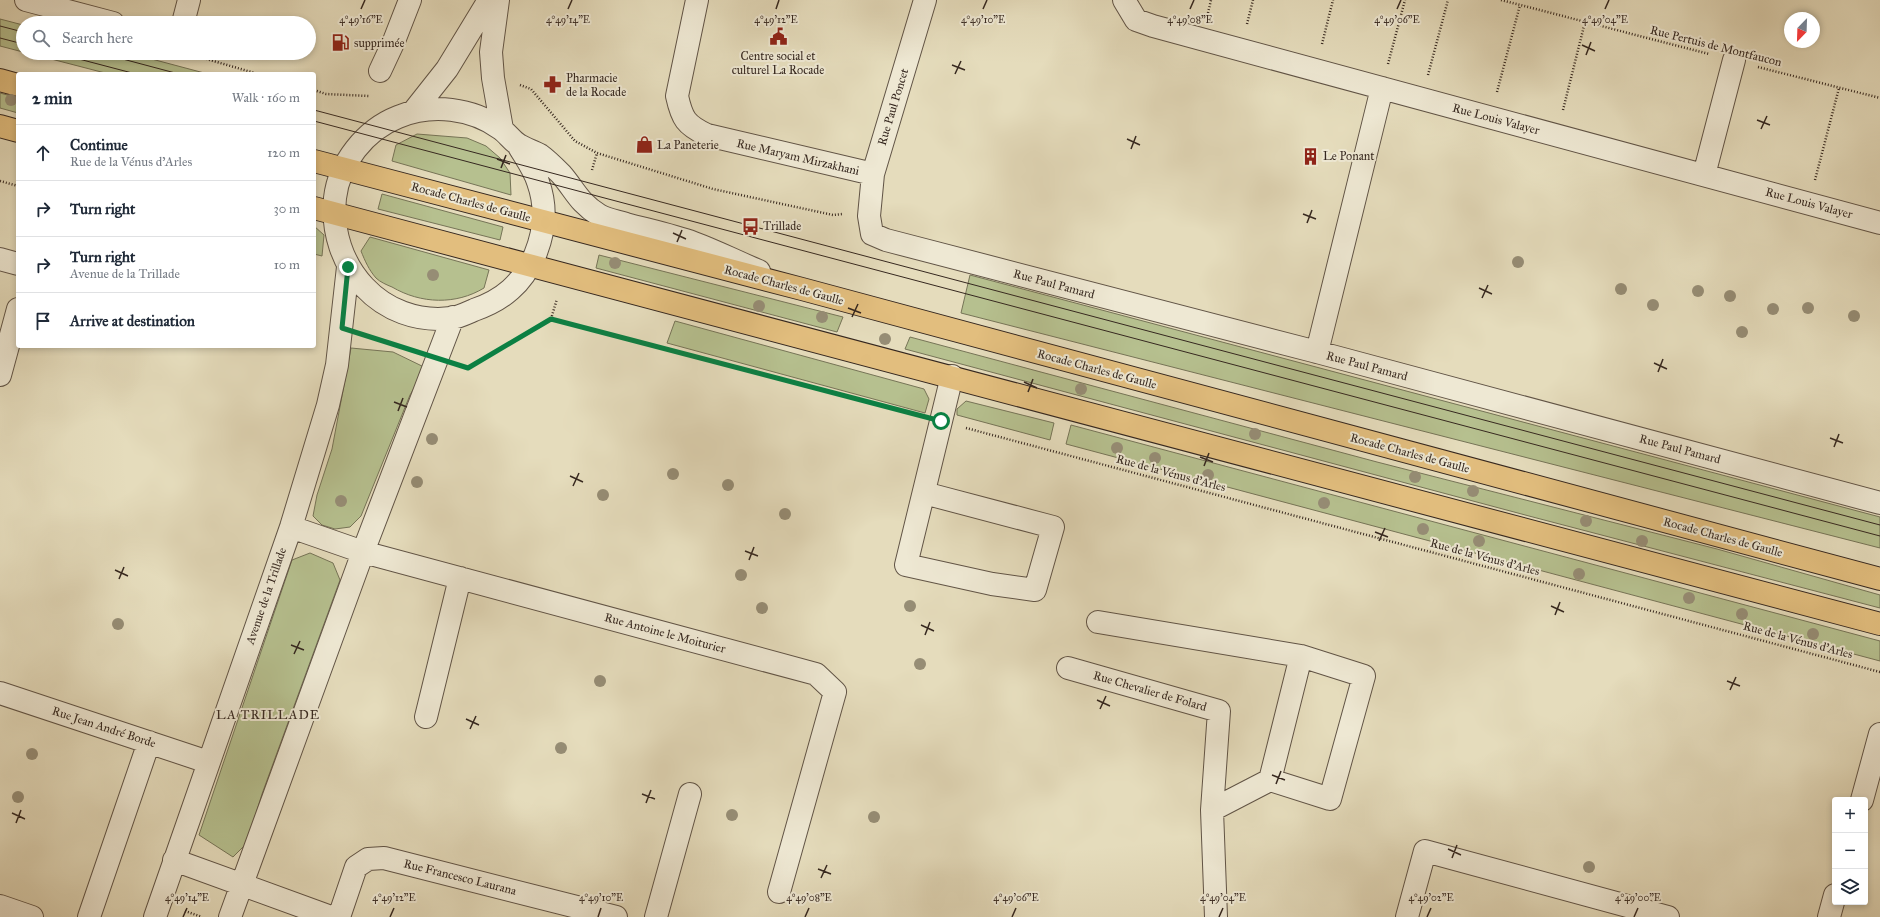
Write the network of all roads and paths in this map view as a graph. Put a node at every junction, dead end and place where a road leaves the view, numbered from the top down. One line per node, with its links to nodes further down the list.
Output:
1 (26, 0): 14 (street)
2 (189, 0): 15 (street)
3 (410, 0): 20 (street)
4 (489, 0): 29 (street)
5 (498, 0): 33 (street)
6 (697, 0): 38 (street, Rue Maryam Mirzakhani)
7 (925, 0): 38 (street, Rue Paul Poncet)
8 (1124, 0): 19 (street, Rue Louis Valayer)
9 (1333, 0): 19 (path)
10 (1405, 0): 26 (path)
11 (1448, 0): 28 (path)
12 (1501, 0): 13 (path, Rue Pertuis de Montfaucon)
13 (1520, 5): 16 (path, Rue Pertuis de Montfaucon); 30 (path)
14 (87, 16)
15 (184, 16)
16 (1584, 22): 18 (path, Rue Pertuis de Montfaucon); 34 (path)
17 (210, 60): 21 (path)
18 (1734, 60): 25 (path, Rue Pertuis de Montfaucon); 39 (street)
19 (1315, 70): 26 (street, Rue Louis Valayer)
20 (380, 71)
21 (251, 72)
22 (0, 80): 23 (main road)
23 (16, 84)
24 (517, 84): 44 (path)
25 (1839, 87): 27 (path, Rue Pertuis de Montfaucon); 42 (path)
26 (1382, 88): 28 (street, Rue Louis Valayer); 55 (street)
27 (1880, 98)
28 (1422, 99): 30 (street, Rue Louis Valayer)
29 (413, 112): 33 (street); 37 (street)
30 (1490, 118): 34 (street, Rue Louis Valayer)
31 (0, 126): 32 (main road)
32 (16, 130)
33 (502, 130): 35 (street)
34 (1557, 135): 39 (street, Rue Louis Valayer)
35 (518, 145): 45 (street); 51 (street)
36 (316, 162): 37 (main road, Rocade Charles de Gaulle)
37 (343, 169): 43 (street); 45 (main road, Rocade Charles de Gaulle)
38 (873, 174): 44 (street, Rue Paul Poncet)
39 (1704, 175): 42 (street, Rue Louis Valayer)
40 (0, 181): 41 (path)
41 (16, 185)
42 (1809, 203): 46 (street, Rue Louis Valayer)
43 (324, 210): 49 (main road); 50 (street)
44 (869, 216): 55 (street, Rue Paul Pamard)
45 (544, 221): 49 (street); 51 (main road, Rocade Charles de Gaulle)
46 (1880, 223)
47 (0, 259): 48 (street)
48 (16, 263)
49 (530, 266): 53 (street); 58 (main road)
50 (348, 267): 53 (street); 54 (street, Avenue de la Trillade)
51 (802, 290): 65 (main road, Rocade Charles de Gaulle)
52 (16, 316): 57 (street)
53 (453, 318): 56 (street)
54 (342, 328): 56 (path); 62 (street, Avenue de la Trillade)
55 (1317, 352): 61 (street, Rue Paul Pamard)
56 (437, 358): 59 (path, Rue de la Vénus d'Arles); 63 (street)
57 (0, 375)
58 (952, 376): 59 (street); 67 (main road)
59 (941, 421): 60 (street); 70 (path, Rue de la Vénus d'Arles)
60 (924, 493): 60 (street)
61 (1880, 503)
62 (290, 527): 63 (street, Rue Antoine le Moiturier); 75 (street, Avenue de la Trillade)
63 (363, 552): 64 (street, Rue Antoine le Moiturier); 81 (street)
64 (460, 578): 72 (street); 82 (street, Rue Antoine le Moiturier)
65 (1880, 579)
66 (1098, 622): 68 (street)
67 (1880, 624)
68 (1301, 656): 76 (street); 76 (street)
69 (1068, 668): 79 (street, Rue Chevalier de Folard)
70 (1880, 672)
71 (0, 692): 74 (street, Rue Jean André Borde)
72 (426, 717)
73 (1880, 734): 78 (street)
74 (149, 742): 75 (street, Rue Jean André Borde); 86 (street)
75 (208, 762): 80 (street, Avenue de la Trillade)
76 (1270, 780): 79 (street)
77 (690, 794): 92 (street)
78 (1863, 797)
79 (1212, 810): 93 (street, Rue Chevalier de Folard)
80 (174, 860): 81 (street); 87 (street, Avenue de la Trillade)
81 (242, 886): 88 (street); 89 (street)
82 (779, 892)
83 (1832, 905): 96 (street)
84 (0, 906): 85 (street)
85 (32, 917)
86 (89, 917)
87 (155, 917)
88 (230, 917)
89 (332, 917)
90 (339, 917): 91 (street, Rue Francesco Laurana)
91 (616, 917)
92 (656, 917)
93 (1216, 917)
94 (1409, 917): 95 (street)
95 (1668, 917)
96 (1829, 917)

